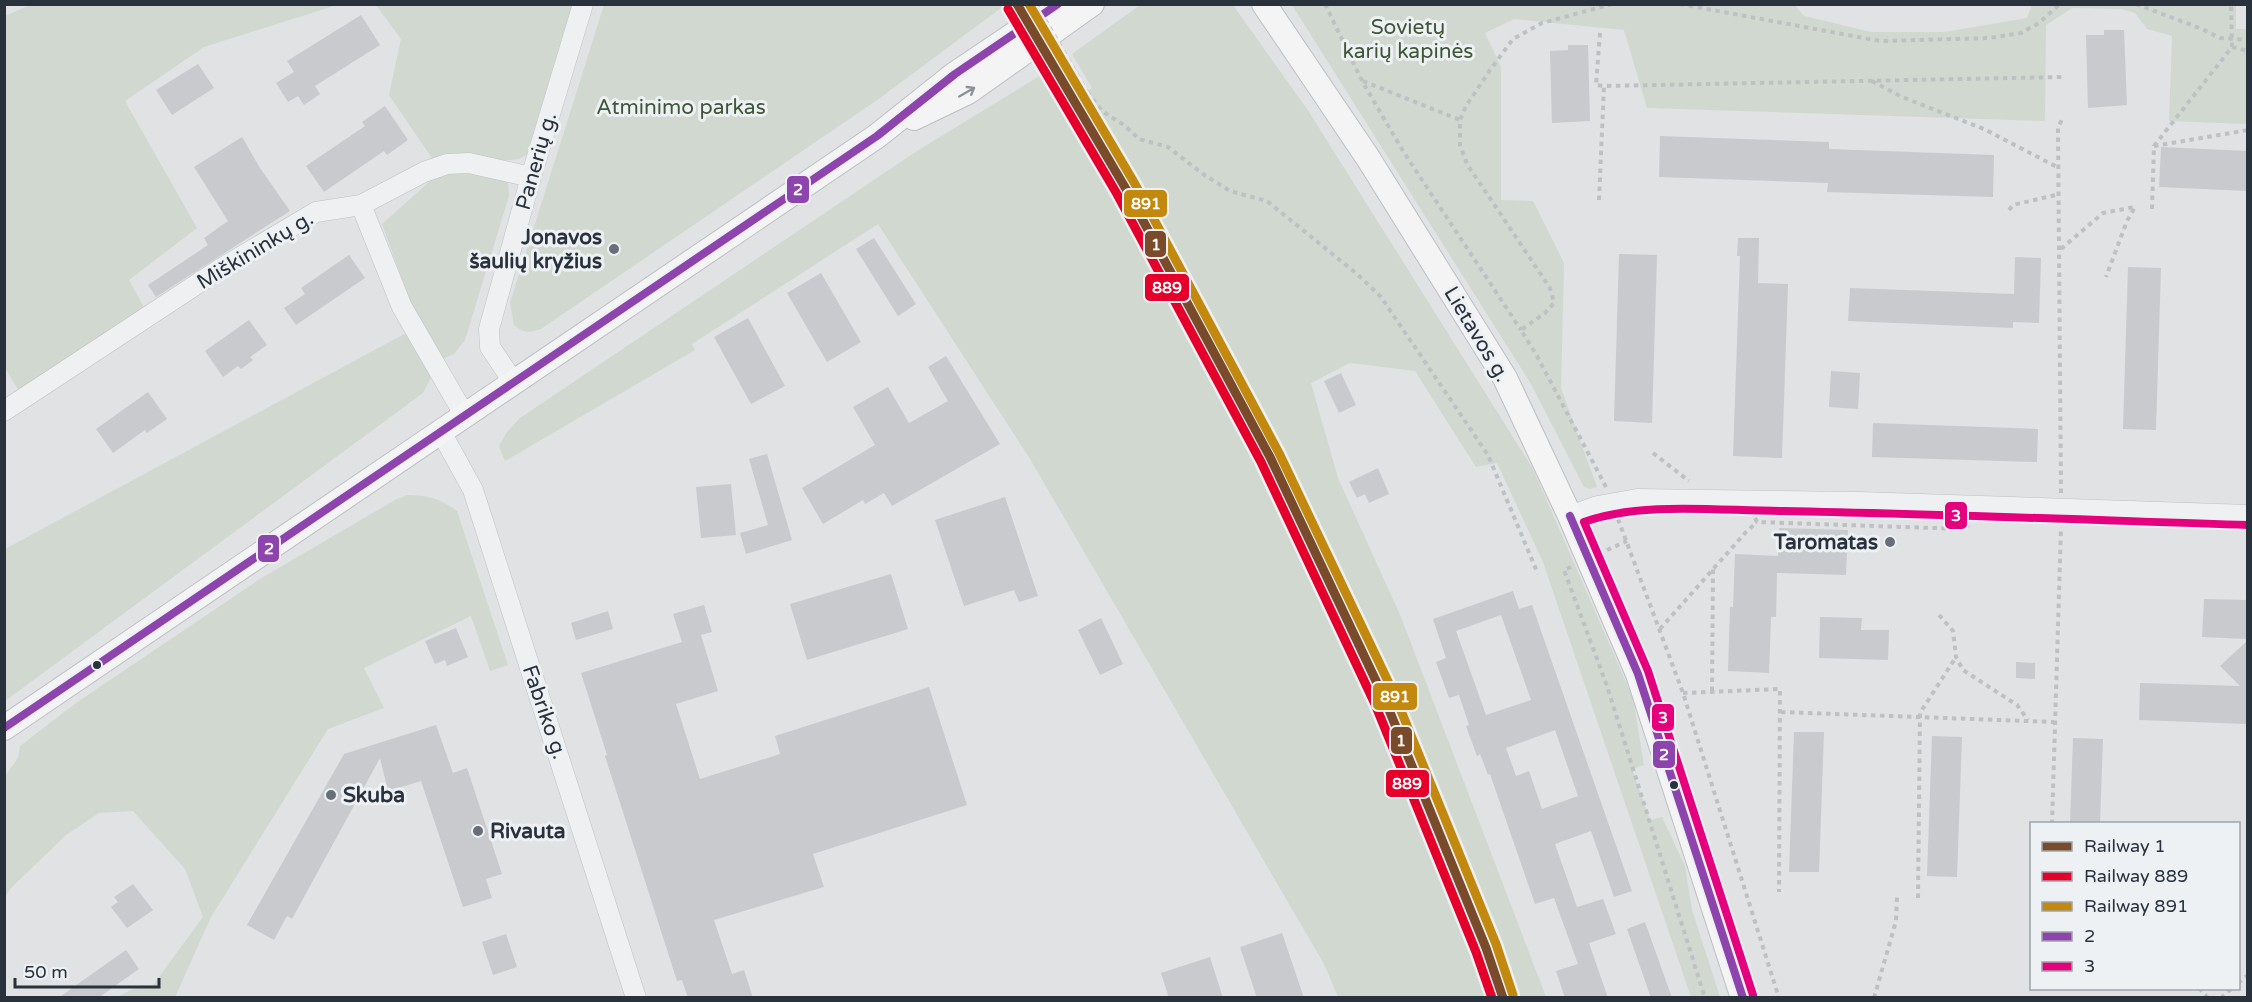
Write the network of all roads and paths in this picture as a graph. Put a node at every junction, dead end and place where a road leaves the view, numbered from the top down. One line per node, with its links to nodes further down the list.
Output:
1 (583, 4): 27 (street, Panerių g.)
2 (1036, 4): 49 (path, bridge)
3 (1059, 4): 24 (main road)
4 (1092, 4): 24 (main road, one-way to 4)
5 (1264, 4): 45 (main road, Lietavos g.)
6 (1325, 4): 19 (path)
7 (1612, 4): 22 (path)
8 (1680, 4): 9 (path)
9 (2060, 4)
10 (2136, 4): 13 (path)
11 (2232, 4): 13 (path)
12 (1600, 33): 20 (path)
13 (2232, 40): 14 (path); 15 (path)
14 (2247, 40)
15 (2232, 47): 16 (path); 25 (path)
16 (2247, 51)
17 (2063, 77): 18 (path)
18 (1870, 80): 20 (path); 26 (path)
19 (1362, 81): 22 (path); 35 (path)
20 (1604, 86): 29 (path)
21 (2062, 119): 26 (path)
22 (1460, 120): 35 (path)
23 (2247, 130): 25 (path)
24 (877, 136): 36 (main road)
25 (2154, 146): 31 (path)
26 (2059, 168): 28 (path)
27 (531, 177): 30 (street, Miškininkų g.); 36 (street, Panerių g.)
28 (2060, 194): 32 (path); 33 (path)
29 (1599, 200)
30 (361, 205): 37 (street, Miškininkų g.); 38 (street)
31 (2152, 209)
32 (2009, 210)
33 (2060, 250): 34 (path); 43 (path)
34 (2106, 277)
35 (1521, 330): 42 (path)
36 (514, 382): 38 (main road)
37 (4, 411)
38 (465, 416): 39 (main road)
39 (441, 432): 59 (main road); 64 (street, Fabriko g.)
40 (1653, 453): 41 (path)
41 (1694, 485)
42 (1611, 503): 43 (street); 45 (street); 51 (path)
43 (2061, 509): 44 (street); 58 (path)
44 (2247, 515)
45 (1570, 516): 66 (main road, Lietavos g.)
46 (1757, 522): 47 (path)
47 (1713, 569): 51 (path); 53 (path)
48 (1564, 570): 65 (path)
49 (1538, 574)
50 (1939, 615): 52 (path)
51 (1660, 629): 54 (path)
52 (1956, 657): 56 (path); 57 (path)
53 (1712, 691): 54 (path); 55 (path)
54 (1683, 693): 67 (path)
55 (1781, 712): 56 (path); 61 (path)
56 (1920, 717): 57 (path); 63 (path)
57 (2029, 720): 58 (path)
58 (2054, 722): 60 (path)
59 (4, 728)
60 (2052, 822)
61 (1779, 892)
62 (1897, 897): 68 (path)
63 (1918, 898)
64 (636, 998)
65 (1705, 998)
66 (1743, 998)
67 (1779, 998)
68 (1874, 998)

